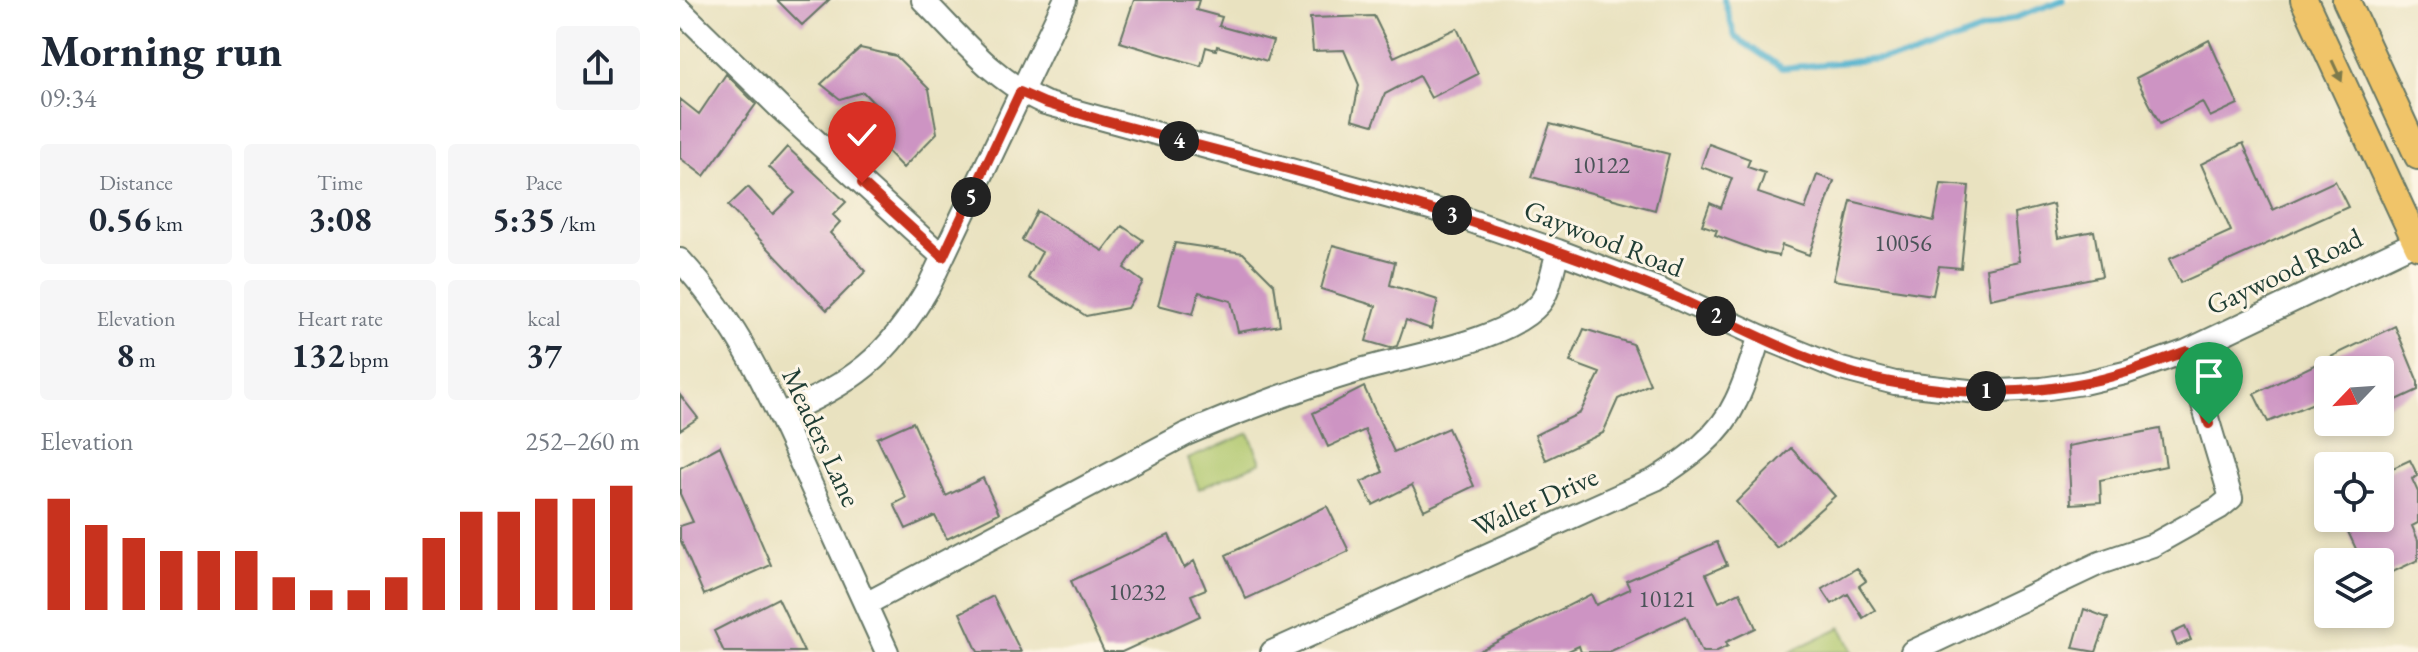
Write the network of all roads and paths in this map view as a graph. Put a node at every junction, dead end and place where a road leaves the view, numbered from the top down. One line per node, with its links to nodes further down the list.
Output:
1 (923, 0): 6 (street, Gaywood Road)
2 (1065, 0): 6 (street)
3 (2304, 0): 8 (main road, one-way to 8)
4 (2346, 0): 7 (main road)
5 (680, 10): 10 (street)
6 (1020, 92): 9 (street, Gaywood Road); 10 (street)
7 (2418, 156)
8 (2417, 243): 13 (street, Gaywood Road)
9 (1558, 251): 12 (street, Gaywood Road); 15 (street)
10 (943, 257): 14 (street)
11 (680, 260): 14 (street, Meaders Lane)
12 (1760, 336): 13 (street, Gaywood Road); 17 (street, Waller Drive)
13 (2187, 351): 18 (street)
14 (780, 415): 15 (street, Meaders Lane)
15 (866, 604): 16 (street, Meaders Lane)
16 (887, 652)
17 (1272, 652)
18 (1912, 652)

